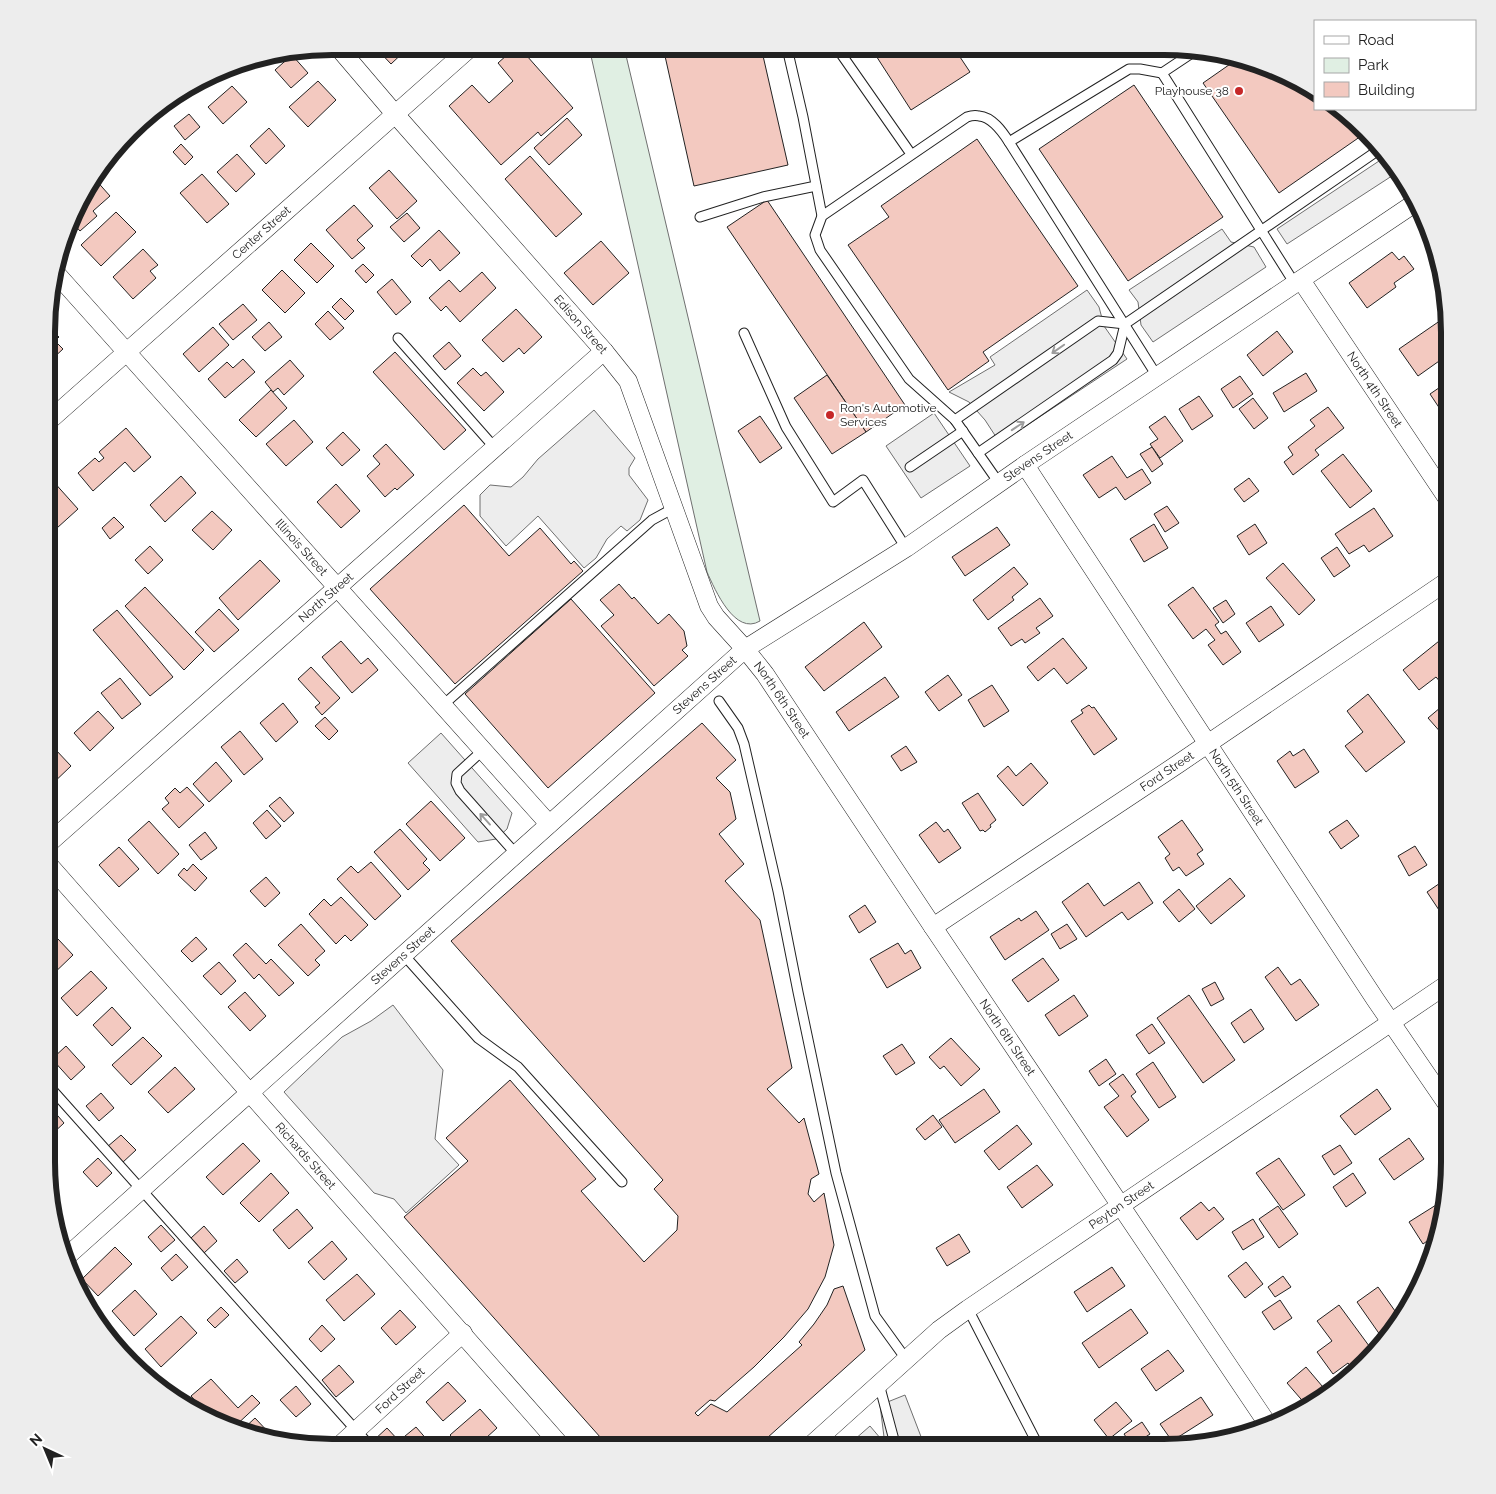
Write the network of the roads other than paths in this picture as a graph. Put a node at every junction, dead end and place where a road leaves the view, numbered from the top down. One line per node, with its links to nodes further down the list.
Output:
1 (345, 55): 7 (street, Edison Street)
2 (463, 55): 7 (street, Center Street)
3 (789, 55): 11 (lane)
4 (842, 55): 10 (lane)
5 (1187, 56): 6 (lane)
6 (1162, 73): 8 (lane); 15 (lane)
7 (395, 114): 21 (street, Edison Street); 22 (street, Center Street)
8 (1009, 142): 10 (lane); 18 (lane)
9 (1375, 152): 15 (lane)
10 (911, 154): 13 (lane)
11 (816, 186): 13 (lane); 14 (lane)
12 (1410, 205): 17 (street, Stevens Street)
13 (822, 216): 25 (lane)
14 (700, 217)
15 (1261, 230): 17 (lane); 18 (lane)
16 (60, 278): 22 (street, Illinois Street)
17 (1298, 282): 23 (street, Stevens Street); 32 (street, North 4th Street)
18 (1125, 324): 23 (lane); 25 (lane, one-way to 25); 28 (lane, one-way to 18)
19 (744, 333): 34 (lane)
20 (398, 338): 27 (lane)
21 (604, 351): 27 (street, North Street); 33 (street, Edison Street)
22 (126, 353): 24 (street, Center Street); 36 (street, Illinois Street)
23 (1157, 376): 29 (street, Stevens Street)
24 (55, 415)
25 (955, 420): 26 (lane)
26 (963, 431): 28 (lane); 30 (lane)
27 (495, 448): 36 (street, North Street)
28 (978, 453): 31 (lane)
29 (1025, 465): 31 (street, Stevens Street); 40 (street, North 5th Street)
30 (910, 466)
31 (999, 484): 34 (street, Stevens Street)
32 (1441, 489)
33 (674, 508): 37 (street, Edison Street); 39 (lane)
34 (906, 548): 37 (street, Stevens Street)
35 (1441, 585): 40 (street, Ford Street)
36 (337, 587): 39 (street, Illinois Street); 43 (street, North Street)
37 (745, 649): 42 (street, Stevens Street); 46 (street, North 6th Street)
38 (719, 701): 59 (lane)
39 (442, 706): 41 (street, Illinois Street)
40 (1208, 744): 46 (street, Ford Street); 49 (street, North 5th Street)
41 (482, 751): 42 (street, Illinois Street); 44 (lane, one-way to 41)
42 (549, 824): 44 (street, Stevens Street)
43 (55, 838)
44 (516, 854): 47 (street, Stevens Street)
45 (55, 873): 50 (street, Richards Street)
46 (933, 927): 55 (street, North 6th Street)
47 (403, 954): 50 (street, Stevens Street); 53 (lane)
48 (1441, 988): 49 (street, Peyton Street)
49 (1391, 1022): 52 (street, North 5th Street); 55 (street, Peyton Street)
50 (250, 1092): 54 (street, Stevens Street); 58 (street, Richards Street)
51 (55, 1093): 54 (lane)
52 (1441, 1095)
53 (622, 1182)
54 (142, 1191): 56 (street, Stevens Street); 62 (lane)
55 (1120, 1205): 57 (street, Peyton Street); 61 (street, North 6th Street)
56 (71, 1253)
57 (968, 1308): 59 (street, Peyton Street); 68 (lane)
58 (463, 1333): 62 (street, Ford Street); 65 (street, Richards Street)
59 (906, 1359): 60 (street, Peyton Street)
60 (878, 1384): 66 (street, Peyton Street); 67 (lane)
61 (1265, 1420)
62 (356, 1430): 63 (street, Ford Street); 64 (lane)
63 (346, 1439)
64 (364, 1439)
65 (555, 1439)
66 (818, 1439)
67 (894, 1439)
68 (1034, 1439)

